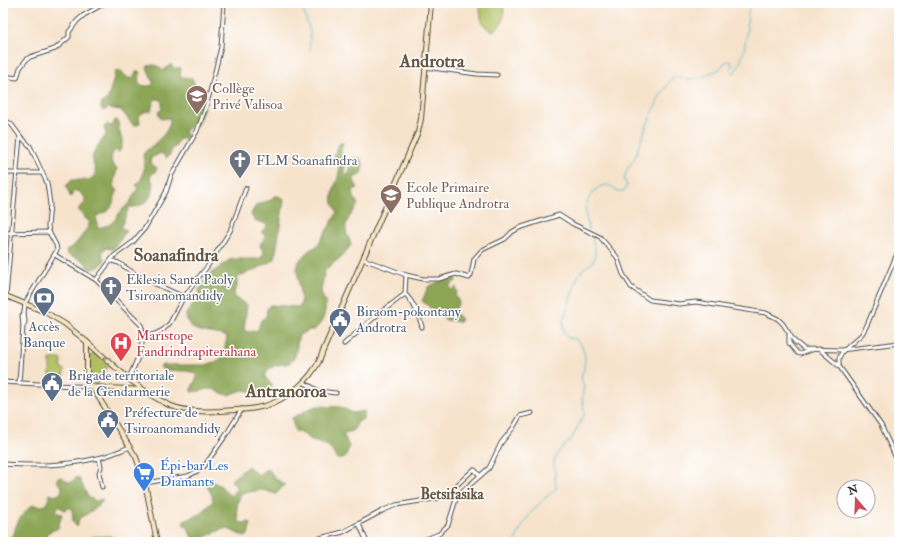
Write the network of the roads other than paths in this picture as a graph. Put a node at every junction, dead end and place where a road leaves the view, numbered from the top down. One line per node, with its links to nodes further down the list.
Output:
1 (105, 3): 6 (street)
2 (224, 3): 21 (street)
3 (431, 3): 4 (street)
4 (425, 67): 5 (street); 18 (street)
5 (497, 75)
6 (3, 76)
7 (3, 118): 8 (street)
8 (20, 136): 10 (street); 11 (street)
9 (3, 173): 10 (street)
10 (16, 173): 11 (street); 15 (street)
11 (42, 173): 13 (street)
12 (246, 188): 24 (street)
13 (49, 232): 15 (street); 17 (street)
14 (3, 233): 15 (street)
15 (12, 233): 23 (street)
16 (899, 249): 34 (street)
17 (55, 255): 21 (street); 25 (street)
18 (363, 259): 20 (street); 40 (street)
19 (112, 261): 24 (street)
20 (406, 275): 22 (street); 27 (street)
21 (96, 280): 28 (street)
22 (405, 294): 26 (street); 31 (street)
23 (4, 295): 25 (street)
24 (184, 297): 28 (street)
25 (25, 303): 29 (street); 41 (street)
26 (422, 327)
27 (789, 333): 32 (street); 32 (street)
28 (144, 336): 38 (street)
29 (87, 342): 35 (street); 36 (street)
30 (899, 343): 34 (street)
31 (344, 344)
32 (813, 349): 33 (street)
33 (819, 349): 34 (street); 37 (street)
34 (846, 349): 37 (street)
35 (97, 351): 36 (street); 38 (street, one-way to 35)
36 (87, 354): 42 (street)
37 (839, 366): 50 (street)
38 (129, 378): 43 (street)
39 (3, 382): 41 (street)
40 (303, 382): 44 (street); 45 (street)
41 (19, 383): 42 (street)
42 (92, 387): 43 (street); 47 (street)
43 (143, 390): 45 (street)
44 (336, 393)
45 (242, 409): 52 (street)
46 (532, 413): 51 (street)
47 (130, 447): 48 (street); 52 (street)
48 (99, 458): 49 (street); 53 (street)
49 (3, 464)
50 (899, 465)
51 (480, 476): 54 (street); 58 (street)
52 (145, 483): 55 (street)
53 (102, 488)
54 (359, 524): 56 (street); 57 (street)
55 (157, 542)
56 (314, 542)
57 (367, 542)
58 (418, 542)

